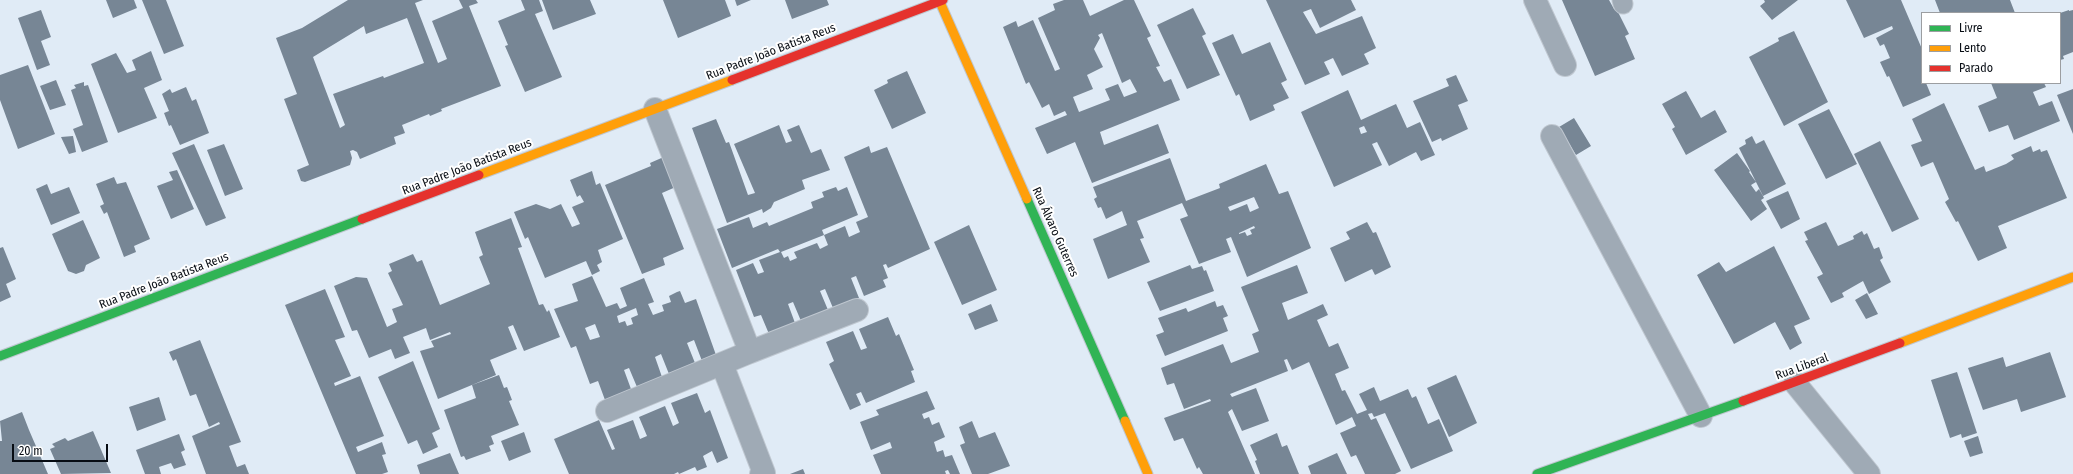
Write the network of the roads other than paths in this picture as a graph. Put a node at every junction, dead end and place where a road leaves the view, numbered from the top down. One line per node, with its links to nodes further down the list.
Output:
1 (941, 0): 4 (street, Rua Padre João Batista Reus); 15 (street, Rua Álvaro Guterres)
2 (1535, 0): 3 (street)
3 (1565, 65)
4 (656, 109): 8 (street); 9 (street, Rua Padre João Batista Reus)
5 (1552, 136): 13 (street)
6 (2073, 277): 11 (street, Rua Liberal)
7 (857, 310): 8 (street)
8 (750, 352): 10 (street)
9 (0, 356)
10 (722, 364): 12 (street); 14 (street)
11 (1795, 383): 13 (street, Rua Liberal); 17 (street)
12 (607, 411)
13 (1701, 416): 16 (street, Rua Liberal)
14 (761, 474)
15 (1148, 474)
16 (1537, 474)
17 (1869, 474)

